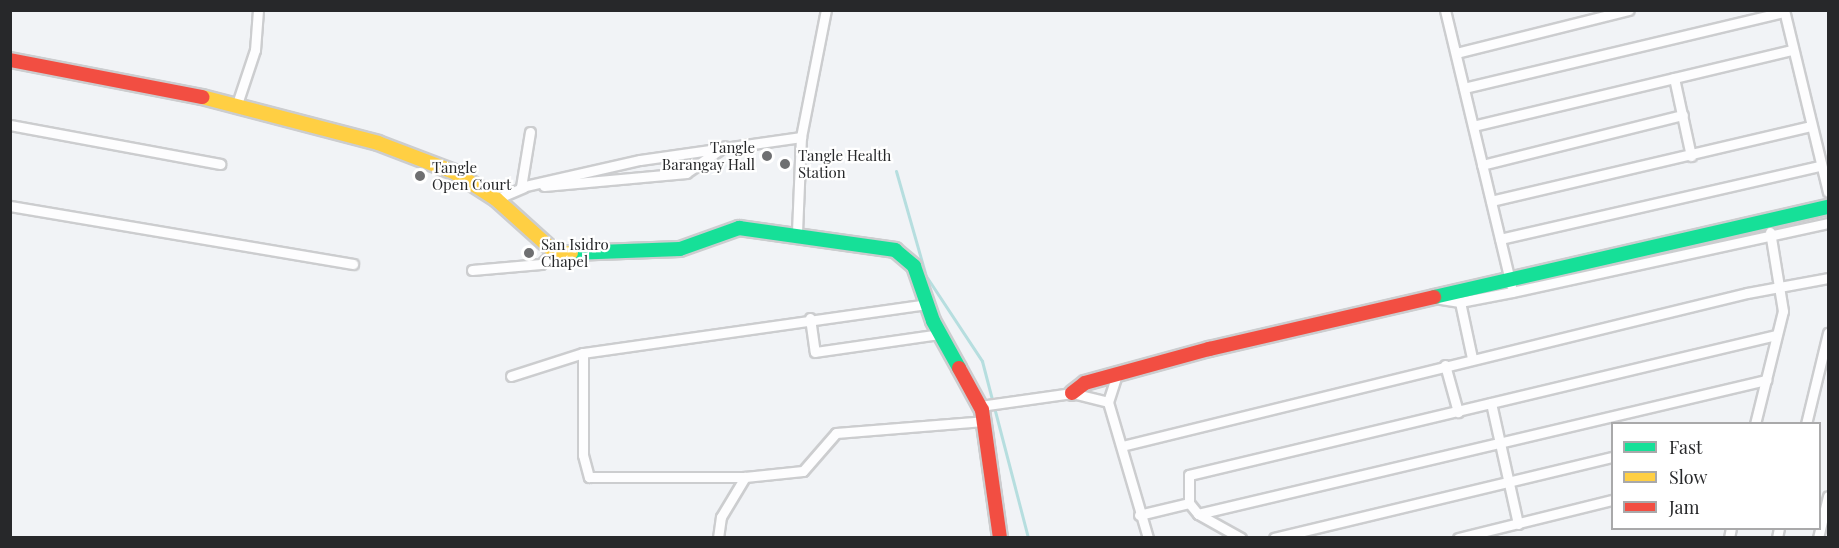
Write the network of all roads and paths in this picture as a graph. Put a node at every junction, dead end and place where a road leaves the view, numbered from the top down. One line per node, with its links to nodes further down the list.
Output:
1 (258, 10): 11 (street)
2 (826, 10): 17 (street)
3 (1629, 10): 7 (street)
4 (1448, 11): 7 (street)
5 (1784, 11): 6 (street); 10 (street)
6 (1792, 50): 9 (street); 15 (street)
7 (1456, 53): 10 (street)
8 (10, 60): 11 (street)
9 (1674, 78): 12 (street); 14 (street)
10 (1464, 88): 14 (street)
11 (237, 104): 25 (street)
12 (1683, 115): 19 (street); 21 (street)
13 (10, 125): 20 (street)
14 (1473, 126): 21 (street)
15 (1811, 126): 19 (street); 22 (street)
16 (530, 132): 23 (street)
17 (801, 137): 18 (street); 31 (street)
18 (726, 146): 23 (street); 23 (street)
19 (1691, 156): 26 (street)
20 (220, 164)
21 (1482, 165): 26 (street)
22 (1820, 166): 24 (street); 33 (street)
23 (521, 187): 25 (street)
24 (1828, 192)
25 (496, 199): 34 (street)
26 (1491, 201): 33 (street)
27 (10, 206): 35 (street)
28 (1828, 207): 29 (street)
29 (1766, 219): 32 (street); 38 (street)
30 (1828, 223): 32 (street)
31 (797, 232): 34 (street); 42 (street)
32 (1770, 236): 38 (street); 39 (street)
33 (1500, 239): 38 (street)
34 (553, 253): 36 (street)
35 (353, 264)
36 (472, 270)
37 (1828, 278): 39 (street)
38 (1511, 286): 40 (street); 41 (street)
39 (1779, 291): 46 (street); 48 (street)
40 (1432, 297): 41 (street); 50 (street)
41 (1460, 302): 48 (street)
42 (928, 304): 43 (street); 45 (street)
43 (810, 318): 45 (street); 47 (street)
44 (1828, 333): 60 (street)
45 (940, 334): 56 (street)
46 (1776, 335): 52 (street); 55 (street)
47 (583, 353): 51 (street); 64 (street)
48 (1472, 358): 49 (street)
49 (1445, 365): 57 (street); 62 (street)
50 (1117, 375): 53 (street); 54 (street)
51 (510, 376)
52 (1766, 380): 59 (street); 61 (street)
53 (1072, 393): 54 (street); 56 (street)
54 (1108, 402): 62 (street)
55 (1491, 403): 57 (street); 61 (street)
56 (990, 405): 58 (street)
57 (1458, 412): 68 (street)
58 (984, 421): 64 (street); 75 (street)
59 (1754, 422)
60 (1806, 422)
61 (1500, 442): 65 (street); 69 (street)
62 (1122, 446): 70 (street)
63 (1611, 457): 65 (street)
64 (745, 477): 74 (street)
65 (1511, 481): 71 (street); 78 (street)
66 (1828, 496): 72 (street)
67 (1611, 500): 71 (street)
68 (1189, 503): 69 (street); 70 (street)
69 (1198, 514): 77 (street)
70 (1139, 515): 76 (street)
71 (1518, 524): 73 (street)
72 (1821, 525)
73 (1486, 534): 79 (street)
74 (718, 537)
75 (1000, 537)
76 (1148, 537)
77 (1241, 537)
78 (1275, 537)
79 (1458, 537)

